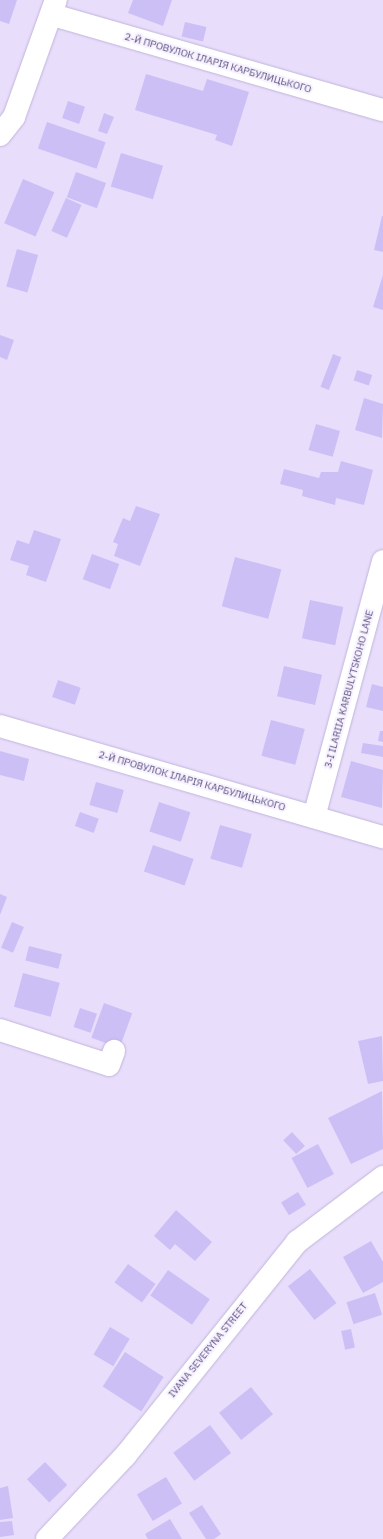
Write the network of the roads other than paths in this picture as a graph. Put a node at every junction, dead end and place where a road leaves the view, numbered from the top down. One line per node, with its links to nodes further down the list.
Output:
1 (54, 8): 2 (street, 2-Й ПРОВУЛОК ІЛАРІЯ КАРБУЛИЦЬКОГО); 3 (street)
2 (383, 110)
3 (0, 135)
4 (383, 560): 6 (street, 3-I ILARIIA KARBULYTSKOHO LANE)
5 (0, 726): 6 (street, 2-Й ПРОВУЛОК ІЛАРІЯ КАРБУЛИЦЬКОГО)
6 (314, 817): 7 (street, 2-Й ПРОВУЛОК ІЛАРІЯ КАРБУЛИЦЬКОГО)
7 (383, 837)
8 (0, 1030): 9 (street)
9 (114, 1051)
10 (383, 1176): 11 (street, IVANA SEVERYNA STREET)
11 (47, 1539)

